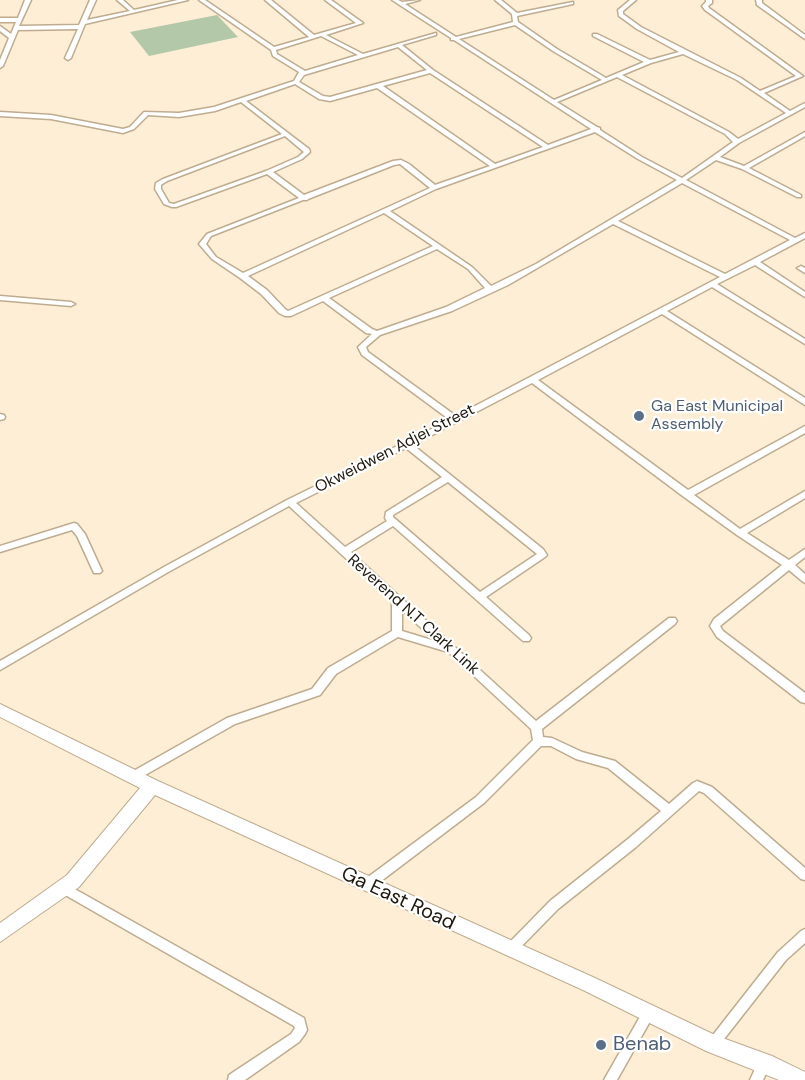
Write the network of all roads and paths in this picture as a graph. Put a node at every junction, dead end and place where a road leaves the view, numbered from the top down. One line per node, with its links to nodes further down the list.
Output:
1 (28, 0): 18 (street)
2 (93, 0): 20 (street)
3 (120, 0): 15 (street)
4 (185, 0): 15 (street)
5 (202, 0): 31 (street)
6 (268, 0): 27 (street)
7 (328, 0): 24 (street)
8 (417, 0): 13 (street)
9 (498, 0): 16 (street)
10 (633, 0): 32 (street)
11 (709, 0): 40 (street)
12 (759, 0): 28 (street)
13 (398, 2): 29 (street)
14 (571, 3): 16 (street)
15 (134, 12): 20 (street)
16 (516, 15): 19 (street)
17 (0, 20): 18 (street)
18 (18, 20): 22 (street)
19 (516, 23): 29 (street); 41 (street)
20 (81, 25): 22 (street); 34 (street)
21 (0, 28): 26 (street)
22 (15, 28): 26 (street)
23 (434, 34): 30 (street)
24 (323, 35): 27 (street); 33 (street)
25 (595, 35): 35 (street)
26 (12, 37): 36 (street)
27 (313, 37): 31 (street)
28 (805, 38)
29 (453, 39): 46 (street)
30 (400, 46): 33 (street); 37 (street)
31 (273, 49): 38 (street)
32 (684, 52): 35 (street); 44 (street)
33 (363, 56): 38 (street)
34 (68, 58)
35 (649, 62): 39 (street)
36 (0, 66)
37 (431, 71): 43 (street); 54 (street)
38 (302, 74): 42 (street)
39 (617, 75): 41 (street); 53 (street)
40 (803, 75): 44 (street)
41 (606, 80): 46 (street)
42 (296, 82): 43 (street); 45 (street)
43 (377, 85): 56 (street)
44 (760, 93): 48 (street)
45 (241, 100): 49 (street); 51 (street)
46 (553, 102): 50 (street)
47 (805, 105): 48 (street)
48 (790, 112): 53 (street)
49 (0, 114)
50 (598, 129): 54 (street); 59 (street)
51 (286, 134): 58 (street); 58 (street)
52 (805, 134): 57 (street)
53 (737, 142): 55 (street)
54 (546, 146): 56 (street)
55 (714, 157): 57 (street); 59 (street)
56 (494, 166): 60 (street)
57 (744, 168): 61 (street)
58 (267, 172): 62 (street)
59 (681, 181): 64 (street); 66 (street)
60 (434, 188): 62 (street); 63 (street)
61 (799, 196)
62 (305, 199): 69 (street)
63 (384, 210): 67 (street); 69 (street)
64 (613, 221): 70 (street); 72 (street)
65 (805, 235): 66 (street, Okweidwen Adjei Street)
66 (794, 240): 68 (street, Okweidwen Adjei Street)
67 (438, 246): 72 (street); 75 (street)
68 (754, 261): 70 (street, Okweidwen Adjei Street); 73 (street)
69 (243, 276): 75 (street)
70 (723, 276): 71 (street, Okweidwen Adjei Street)
71 (712, 284): 77 (street, Okweidwen Adjei Street); 79 (street)
72 (490, 289): 78 (street)
73 (805, 295)
74 (0, 298): 76 (street)
75 (324, 298): 78 (street)
76 (71, 304)
77 (661, 310): 80 (street, Okweidwen Adjei Street); 81 (street)
78 (377, 333): 82 (street)
79 (805, 342)
80 (532, 379): 82 (street, Okweidwen Adjei Street); 87 (street)
81 (804, 400)
82 (456, 420): 84 (street, Okweidwen Adjei Street)
83 (805, 429): 87 (street)
84 (406, 444): 85 (street); 88 (street, Okweidwen Adjei Street)
85 (447, 478): 89 (street); 97 (street)
86 (805, 494): 90 (street)
87 (687, 495): 90 (street)
88 (290, 502): 92 (street, Reverend N.T Clark Link); 103 (street, Okweidwen Adjei Street)
89 (393, 522): 92 (street); 97 (street)
90 (740, 533): 94 (street)
91 (0, 549): 95 (street)
92 (344, 552): 98 (street, Reverend N.T Clark Link)
93 (805, 552): 94 (street)
94 (788, 564): 96 (street); 104 (street)
95 (97, 571)
96 (805, 579)
97 (481, 596): 101 (street)
98 (397, 601): 100 (street); 102 (street, Reverend N.T Clark Link)
99 (672, 621): 106 (street)
100 (397, 633): 102 (street); 108 (street)
101 (526, 638)
102 (450, 649): 106 (street, Reverend N.T Clark Link)
103 (0, 666)
104 (805, 699)
105 (0, 710): 108 (street, Ga East Road)
106 (536, 727): 107 (street)
107 (539, 741): 110 (street); 112 (street)
108 (134, 776): 109 (street, Ga East Road)
109 (152, 786): 112 (street, Ga East Road); 113 (street)
110 (669, 811): 111 (street); 116 (street)
111 (805, 875)
112 (368, 884): 116 (street, Ga East Road)
113 (64, 888): 114 (street); 120 (street)
114 (0, 933)
115 (805, 934): 118 (street)
116 (510, 950): 117 (street, Ga East Road)
117 (649, 1012): 118 (street, Ga East Road); 121 (street)
118 (713, 1044): 119 (street, Ga East Road)
119 (765, 1063): 122 (street); 123 (street, Ga East Road)
120 (234, 1080)
121 (610, 1080)
122 (756, 1080)
123 (800, 1080)

